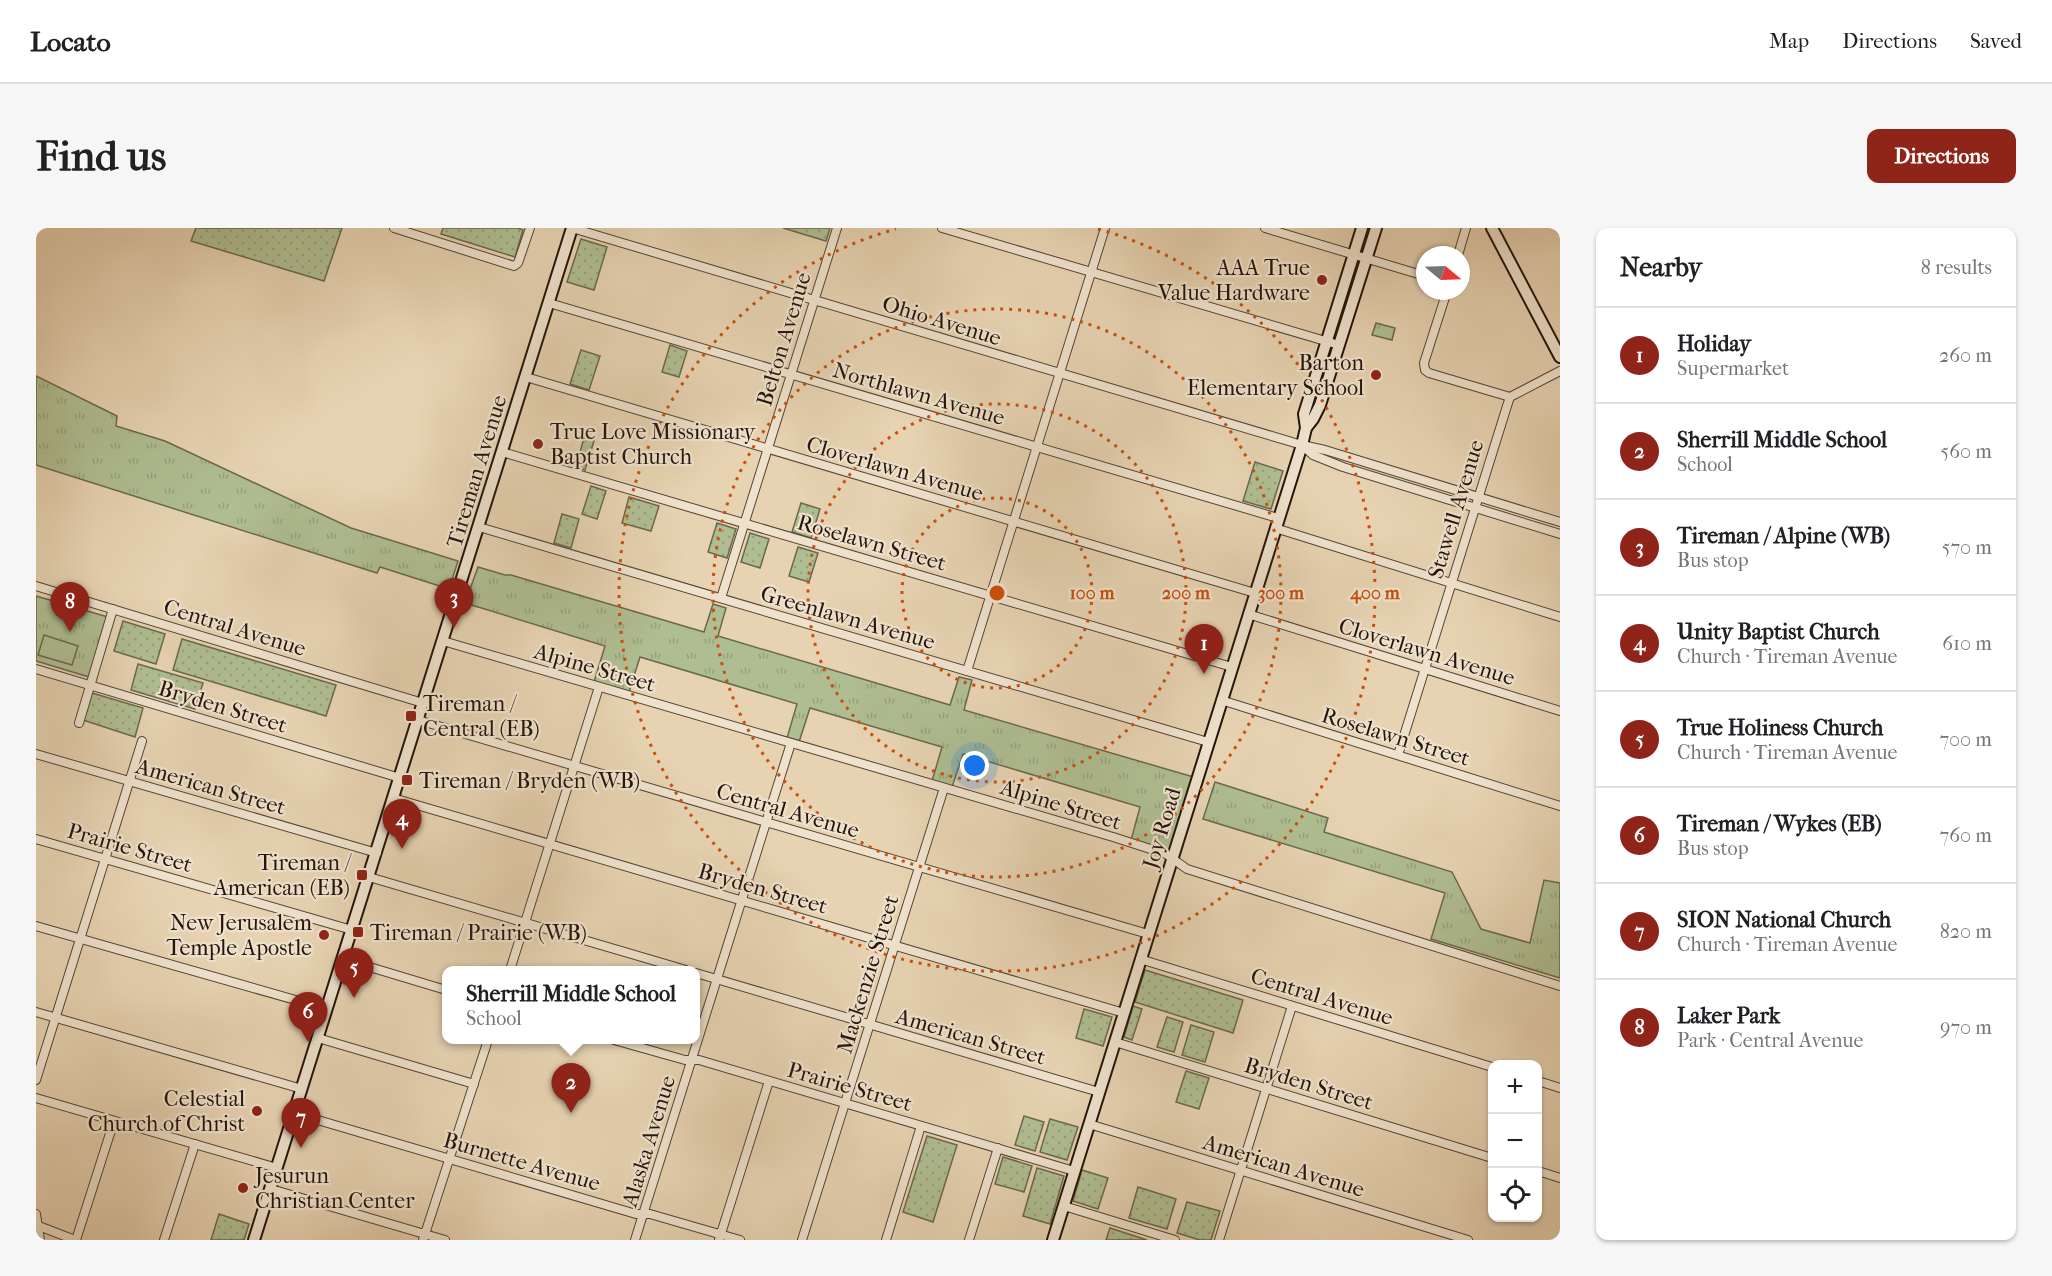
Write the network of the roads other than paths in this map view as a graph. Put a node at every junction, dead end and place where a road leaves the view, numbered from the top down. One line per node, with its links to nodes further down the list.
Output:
1 (394, 228): 2 (street)
2 (530, 228)
3 (572, 228): 17 (street, Ohio Avenue); 19 (street, Tireman Avenue)
4 (837, 228): 17 (street, Belton Avenue)
5 (942, 228): 15 (street)
6 (1105, 228): 15 (street)
7 (1265, 228): 13 (street)
8 (1362, 228): 13 (street, Joy Road)
9 (1376, 228): 14 (street, Joy Road)
10 (1466, 228): 12 (street)
11 (1492, 228): 22 (street)
12 (1461, 246)
13 (1354, 254): 14 (street); 20 (street, Joy Road)
14 (1367, 258): 16 (street); 21 (street, Joy Road)
15 (1092, 273): 20 (street); 25 (street)
16 (1416, 273)
17 (814, 300): 24 (street, Belton Avenue); 25 (street, Ohio Avenue)
18 (1444, 300): 27 (street)
19 (549, 303): 24 (street, Northlawn Avenue); 26 (street, Tireman Avenue)
20 (1326, 341): 21 (street); 28 (street, Joy Road)
21 (1339, 345): 28 (street, Joy Road)
22 (1560, 357)
23 (1560, 371): 27 (street)
24 (791, 374): 30 (street, Northlawn Avenue); 31 (street, Belton Avenue)
25 (1060, 374): 29 (street, Ohio Avenue); 30 (street)
26 (526, 377): 31 (street, Cloverlawn Avenue); 32 (street, Tireman Avenue)
27 (1510, 397): 35 (street, Stawell Avenue)
28 (1306, 428): 29 (street, Joy Road)
29 (1302, 445): 33 (street, Ohio Avenue); 34 (street, Ohio Avenue); 39 (street, Joy Road)
30 (1037, 447): 37 (street); 39 (street, Northlawn Avenue)
31 (768, 449): 37 (street, Cloverlawn Avenue); 40 (street, Belton Avenue)
32 (502, 452): 40 (street, Roselawn Street); 41 (street, Tireman Avenue)
33 (1390, 470): 34 (street); 35 (street, Ohio Avenue)
34 (1387, 481): 36 (street, Ohio Avenue)
35 (1478, 497): 36 (street, Stawell Avenue); 38 (street, Ohio Avenue)
36 (1475, 508): 42 (street, Ohio Avenue); 43 (street, Stawell Avenue)
37 (1014, 522): 45 (street, Cloverlawn Avenue); 46 (street)
38 (1560, 522)
39 (1277, 523): 43 (street, Northlawn Avenue); 45 (street, Joy Road)
40 (745, 524): 46 (street, Roselawn Street); 47 (street, Belton Avenue)
41 (479, 527): 47 (street, Greenlawn Avenue); 51 (street, Tireman Avenue)
42 (1560, 534)
43 (1451, 583): 50 (street, Northlawn Avenue); 54 (street, Stawell Avenue)
44 (36, 586): 48 (street, Central Avenue)
45 (1255, 592): 49 (street, Joy Road)
46 (991, 596): 52 (street, Roselawn Street); 55 (street)
47 (721, 598): 55 (street, Greenlawn Avenue)
48 (113, 609): 56 (street); 59 (street, Central Avenue)
49 (1248, 614): 52 (street, Joy Road); 54 (street, Cloverlawn Avenue)
50 (1560, 617)
51 (443, 641): 57 (street, Alpine Street); 59 (street, Tireman Avenue)
52 (1232, 667): 58 (street, Joy Road)
53 (36, 669): 56 (street, Bryden Street)
54 (1424, 669): 60 (street, Cloverlawn Avenue); 67 (street, Stawell Avenue)
55 (967, 671): 64 (street, Greenlawn Avenue)
56 (90, 685): 62 (street); 69 (street, Bryden Street)
57 (599, 687): 65 (street, Alpine Street); 68 (street)
58 (1221, 700): 64 (street, Joy Road); 67 (street, Roselawn Street)
59 (423, 703): 61 (street, Tireman Avenue)
60 (1560, 711)
61 (418, 720): 68 (street, Central Avenue); 69 (street, Tireman Avenue)
62 (79, 723)
63 (142, 741): 70 (street)
64 (1208, 742): 79 (street, Joy Road)
65 (791, 743): 71 (street, Alpine Street); 74 (street, Alaska Avenue)
66 (36, 754): 70 (street, American Street)
67 (1398, 755): 73 (street, Roselawn Street)
68 (574, 766): 74 (street, Central Avenue); 76 (street)
69 (400, 778): 72 (street, Tireman Avenue)
70 (130, 782): 77 (street, American Street); 78 (street)
71 (944, 788): 79 (street, Alpine Street); 80 (street, Mackenzie Street)
72 (393, 798): 76 (street, Bryden Street); 77 (street, Tireman Avenue)
73 (1560, 806)
74 (766, 822): 80 (street, Central Avenue); 82 (street, Alaska Avenue)
75 (36, 839): 78 (street, Prairie Street)
76 (549, 844): 82 (street, Bryden Street); 83 (street)
77 (377, 853): 81 (street, Tireman Avenue)
78 (106, 859): 85 (street, Prairie Street); 87 (street)
79 (1171, 860): 86 (street, Joy Road); 95 (street, Alpine Street)
80 (919, 867): 86 (street, Central Avenue); 88 (street, Mackenzie Street)
81 (369, 877): 83 (street); 85 (street, Tireman Avenue)
82 (742, 901): 88 (street, Bryden Street); 94 (street, Alaska Avenue)
83 (524, 923): 91 (street); 92 (street)
84 (36, 926): 87 (street)
85 (352, 930): 89 (street, Tireman Avenue)
86 (1148, 934): 90 (street, Joy Road)
87 (81, 939): 98 (street); 101 (street)
88 (894, 945): 100 (street, Bryden Street); 102 (street, Mackenzie Street)
89 (343, 959): 96 (street); 98 (street, Tireman Avenue)
90 (1140, 959): 97 (street, Central Avenue); 100 (street, Joy Road)
91 (511, 966)
92 (672, 966)
93 (700, 974): 94 (street, American Street)
94 (717, 980): 102 (street, American Street); 103 (street, Alaska Avenue)
95 (1560, 986)
96 (442, 989)
97 (1292, 1006): 110 (street, Central Avenue); 115 (street)
98 (327, 1009): 104 (street, Tireman Avenue)
99 (36, 1012): 101 (street)
100 (1124, 1013): 105 (street, Joy Road)
101 (56, 1017): 111 (street); 117 (street)
102 (870, 1025): 118 (street, American Street); 120 (street, Mackenzie Street)
103 (700, 1034)
104 (318, 1038): 114 (street); 117 (street, Tireman Avenue)
105 (1114, 1042): 115 (street, Bryden Street); 118 (street, Joy Road)
106 (487, 1044): 114 (street)
107 (628, 1044): 109 (street, Prairie Street)
108 (697, 1044): 109 (street, Alaska Avenue)
109 (692, 1060): 112 (street, Prairie Street); 137 (street, Alaska Avenue)
110 (1488, 1066)
111 (36, 1080)
112 (769, 1081): 120 (street, Prairie Street); 140 (street)
113 (1542, 1082): 116 (street)
114 (474, 1084): 128 (street)
115 (1266, 1088): 127 (street, Bryden Street); 130 (street)
116 (1560, 1088)
117 (302, 1089): 121 (street, Tireman Avenue)
118 (1099, 1092): 123 (street, Joy Road)
119 (36, 1098): 122 (street)
120 (845, 1103): 124 (street, Prairie Street); 148 (street, Mackenzie Street)
121 (294, 1113): 128 (street, Burnette Avenue); 129 (street, Tireman Avenue)
122 (114, 1120): 125 (street); 142 (street)
123 (1089, 1124): 130 (street, American Avenue); 131 (street, Joy Road)
124 (921, 1126): 126 (street, Prairie Street); 149 (street)
125 (195, 1144): 129 (street); 143 (street)
126 (998, 1148): 131 (street, Prairie Street); 150 (street)
127 (1488, 1157)
128 (450, 1159): 137 (street, Burnette Avenue); 139 (street)
129 (277, 1168): 134 (street, Tireman Avenue)
130 (1241, 1170): 153 (street); 154 (street, American Avenue)
131 (1074, 1171): 135 (street, Joy Road)
132 (1542, 1172): 133 (street)
133 (1560, 1178)
134 (271, 1188): 139 (street); 144 (street, Tireman Avenue)
135 (1064, 1206): 151 (street, Joy Road); 152 (street)
136 (36, 1214): 138 (street)
137 (644, 1214): 140 (street, Burnette Avenue); 146 (street, Alaska Avenue)
138 (37, 1225): 141 (street); 142 (street)
139 (424, 1237): 145 (street)
140 (720, 1237): 147 (street, Burnette Avenue)
141 (40, 1240)
142 (75, 1240)
143 (164, 1240)
144 (254, 1240)
145 (445, 1240)
146 (635, 1240)
147 (740, 1240)
148 (802, 1240)
149 (886, 1240)
150 (969, 1240)
151 (1053, 1240)
152 (1175, 1240)
153 (1219, 1240)
154 (1468, 1240)

